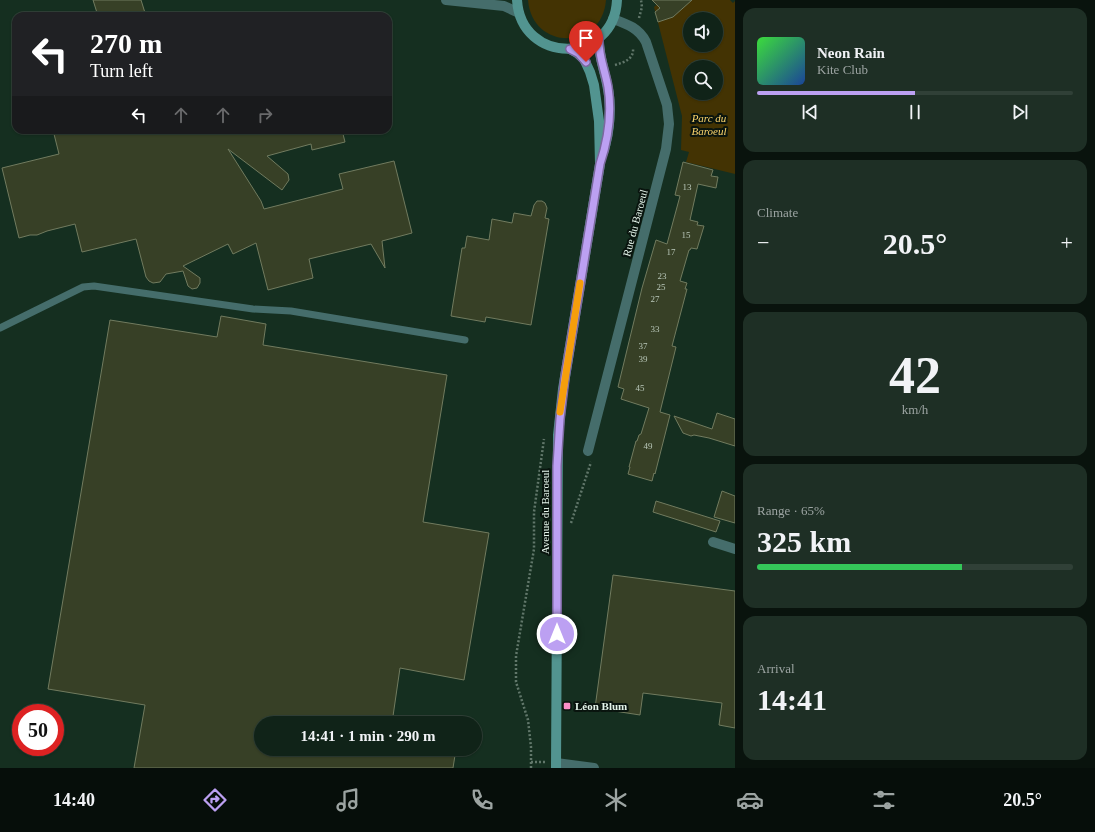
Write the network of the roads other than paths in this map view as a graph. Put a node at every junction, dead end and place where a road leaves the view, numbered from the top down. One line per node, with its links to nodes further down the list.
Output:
1 (446, 0): 4 (street)
2 (517, 0): 4 (main road)
3 (617, 0): 5 (main road)
4 (519, 13): 7 (main road)
5 (613, 19): 6 (main road); 11 (street, Rue du Baroeul)
6 (599, 38): 7 (main road); 8 (main road, Avenue du Baroeul)
7 (570, 49): 8 (main road, Avenue du Baroeul)
8 (600, 164): 14 (main road, Avenue du Baroeul)
9 (0, 328): 10 (lane)
10 (465, 340)
11 (589, 450)
12 (713, 542): 13 (street)
13 (735, 549)
14 (556, 765): 15 (street)
15 (594, 768)

